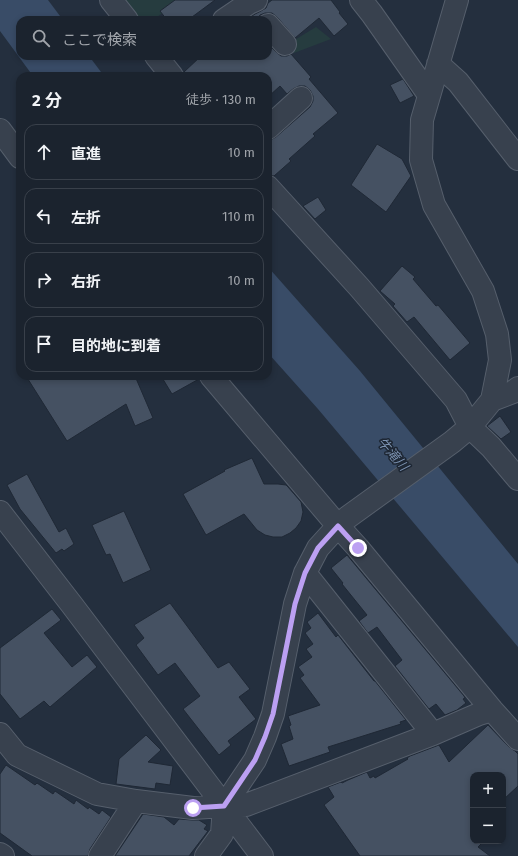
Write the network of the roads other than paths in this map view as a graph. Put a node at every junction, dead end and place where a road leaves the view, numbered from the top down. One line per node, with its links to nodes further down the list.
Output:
1 (111, 0): 5 (street)
2 (361, 0): 11 (street)
3 (457, 0): 10 (street)
4 (252, 1): 6 (street); 7 (street)
5 (124, 16)
6 (230, 16)
7 (261, 16)
8 (272, 30): 9 (street)
9 (284, 44)
10 (438, 64): 11 (street); 16 (street)
11 (429, 96): 20 (street)
12 (301, 98): 13 (street)
13 (272, 124)
14 (0, 130): 15 (street)
15 (16, 152)
16 (518, 159)
17 (272, 191): 21 (street)
18 (215, 380): 24 (street)
19 (518, 388): 20 (street)
20 (492, 400): 21 (street)
21 (470, 427): 22 (street); 24 (street)
22 (518, 479)
23 (0, 512): 31 (street)
24 (343, 521): 25 (street); 26 (street)
25 (305, 573): 28 (street); 31 (street)
26 (492, 710): 28 (street); 29 (street)
27 (0, 734): 30 (street)
28 (433, 734): 31 (street)
29 (518, 739)
30 (136, 801): 31 (street); 34 (street)
31 (224, 806): 35 (street); 36 (street)
32 (0, 854): 33 (street)
33 (3, 856)
34 (100, 856)
35 (206, 856)
36 (262, 856)

